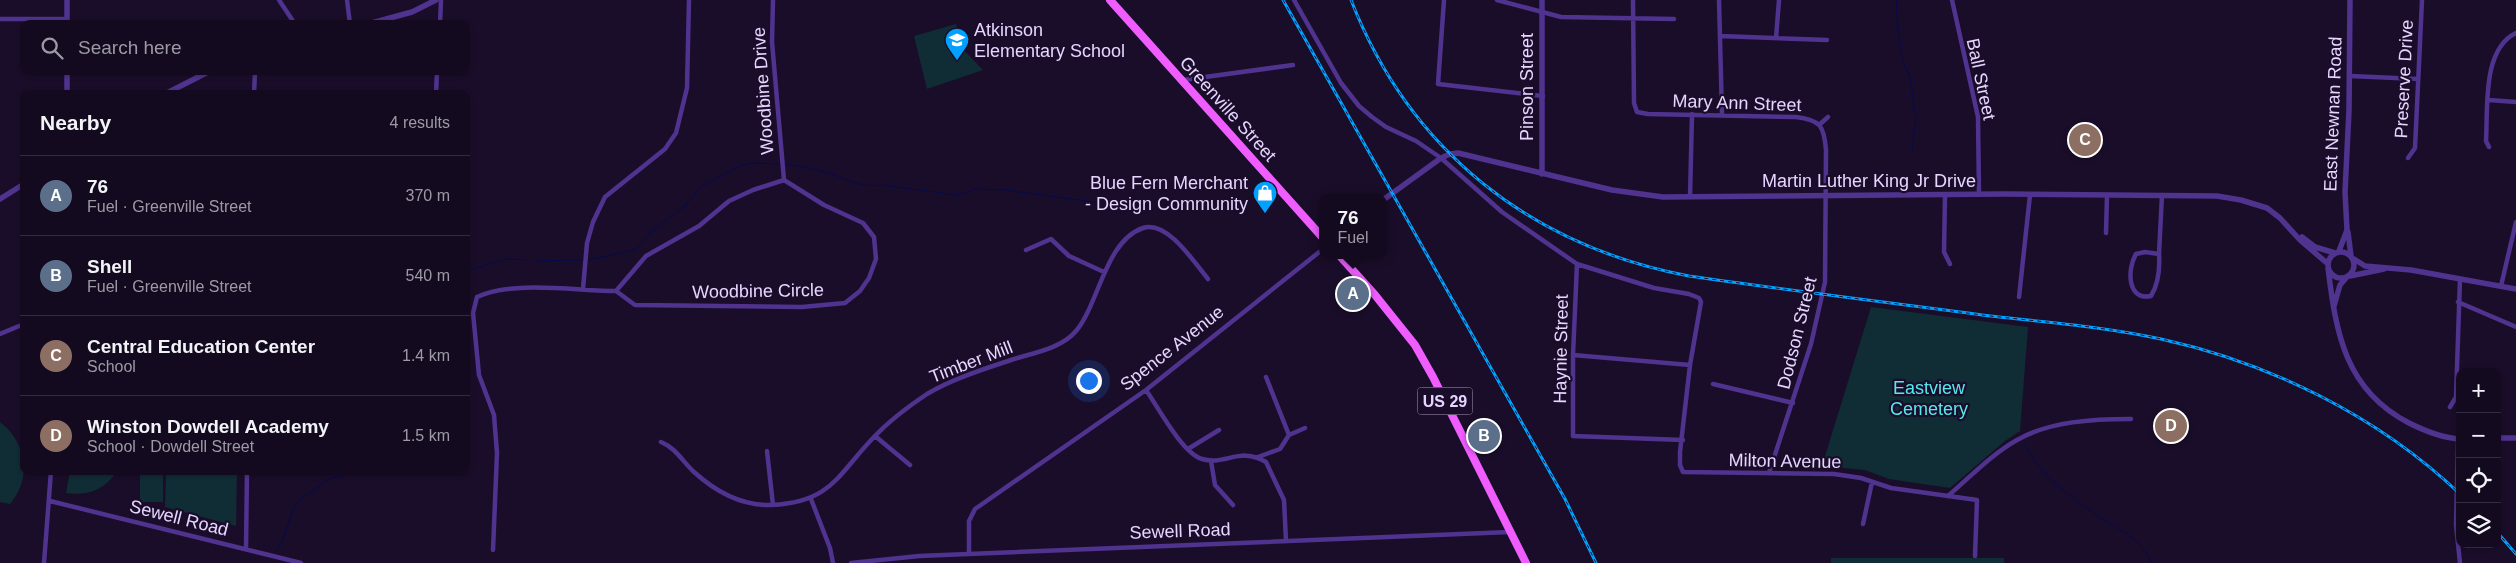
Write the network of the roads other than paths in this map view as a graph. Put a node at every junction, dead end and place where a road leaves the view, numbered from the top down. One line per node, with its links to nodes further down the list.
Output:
1 (67, 0): 24 (street)
2 (279, 0): 25 (street)
3 (347, 0): 26 (street)
4 (436, 0): 27 (street)
5 (441, 0): 28 (street)
6 (689, 0): 87 (street)
7 (773, 0): 56 (street, Woodbine Drive)
8 (1110, 0): 40 (main road, Greenville Street)
9 (1294, 0): 53 (street)
10 (1444, 0): 45 (street)
11 (1497, 0): 19 (street)
12 (1542, 0): 19 (street, Pinson Street)
13 (1632, 0): 20 (street)
14 (1719, 0): 30 (street)
15 (1779, 0): 31 (street)
16 (1952, 0): 59 (street, Ball Street)
17 (2350, 0): 38 (street, East Newnan Road)
18 (2422, 0): 39 (street, Preserve Drive)
19 (1542, 13): 20 (street); 45 (street, Pinson Street)
20 (1632, 18): 21 (street); 48 (street, Mary Ann Street)
21 (1674, 19)
22 (0, 20): 23 (street)
23 (20, 20)
24 (67, 20)
25 (292, 20)
26 (350, 20)
27 (383, 20)
28 (440, 20)
29 (2516, 32): 46 (street)
30 (1720, 36): 31 (street); 49 (street)
31 (1776, 38): 32 (street)
32 (1827, 40)
33 (1293, 65): 40 (street)
34 (67, 75): 41 (street)
35 (202, 75): 42 (street)
36 (255, 75): 43 (street)
37 (437, 75): 44 (street)
38 (2350, 76): 39 (street); 68 (street, East Newnan Road)
39 (2418, 78): 54 (street, Preserve Drive)
40 (1183, 80): 71 (main road, Greenville Street)
41 (67, 90)
42 (173, 90)
43 (254, 90)
44 (436, 90)
45 (1544, 96): 55 (street, Pinson Street)
46 (2488, 100): 47 (street); 52 (street)
47 (2516, 102)
48 (1692, 114): 49 (street, Mary Ann Street); 65 (street)
49 (1722, 115): 51 (street, Mary Ann Street)
50 (1828, 117): 51 (street, Mary Ann Street)
51 (1819, 125): 63 (street, Mary Ann Street)
52 (2489, 147)
53 (1441, 158): 55 (street, Martin Luther King Jr Drive); 64 (street); 78 (street)
54 (2408, 158)
55 (1542, 174): 65 (street, Martin Luther King Jr Drive)
56 (784, 180): 89 (street); 89 (street, Woodbine Circle)
57 (20, 187): 66 (street)
58 (1945, 195): 59 (street, Martin Luther King Jr Drive); 63 (street, Martin Luther King Jr Drive); 79 (street)
59 (1979, 195): 60 (street, Martin Luther King Jr Drive)
60 (2030, 195): 61 (street, Martin Luther King Jr Drive); 90 (street)
61 (2107, 195): 62 (street, Martin Luther King Jr Drive); 70 (street)
62 (2162, 195): 69 (street, Martin Luther King Jr Drive); 75 (street)
63 (1826, 196): 65 (street, Martin Luther King Jr Drive); 101 (street, Dodson Street)
64 (1387, 197)
65 (1690, 197)
66 (0, 200)
67 (2516, 222): 86 (street)
68 (2347, 230): 74 (street, East Newnan Road); 76 (street, East Newnan Road)
69 (2294, 231): 74 (street, Martin Luther King Jr Drive); 80 (street, Martin Luther King Jr Drive)
70 (2106, 232)
71 (1319, 233)
72 (1026, 250): 82 (street)
73 (1319, 252): 100 (street, Spence Avenue)
74 (2337, 252): 76 (street); 80 (street)
75 (2159, 254): 75 (street)
76 (2352, 257): 81 (street); 83 (street)
77 (1343, 259): 129 (main road, US 29)
78 (1577, 264): 96 (street, Haynie Street); 97 (street)
79 (1950, 264)
80 (2328, 266): 83 (street); 92 (street)
81 (2384, 269): 83 (street); 85 (street)
82 (1104, 272): 84 (street, Timber Mill); 107 (street, Timber Mill)
83 (2347, 277): 92 (street)
84 (1208, 279)
85 (2460, 279): 86 (street); 91 (street)
86 (2501, 286): 88 (street)
87 (583, 289): 89 (street); 132 (street)
88 (2516, 290)
89 (616, 291)
90 (2019, 297)
91 (2458, 302): 94 (street); 102 (street)
92 (2334, 306): 110 (street)
93 (20, 326): 95 (street)
94 (2516, 327)
95 (0, 334)
96 (1573, 355): 97 (street); 111 (street, Haynie Street)
97 (1690, 365): 111 (street)
98 (1266, 377): 106 (street)
99 (1713, 384): 101 (street)
100 (1146, 390): 113 (street); 133 (street, Spence Avenue)
101 (1793, 403): 119 (street, Dodson Street)
102 (2450, 407)
103 (2131, 419): 123 (street)
104 (1305, 428): 106 (street)
105 (1219, 430): 113 (street)
106 (1289, 435): 115 (street)
107 (875, 436): 118 (street); 124 (street, Timber Mill)
108 (2501, 438): 109 (street)
109 (2516, 438)
110 (2456, 439)
111 (1682, 440): 119 (street, Milton Avenue)
112 (661, 442): 126 (street, Timber Mill)
113 (1188, 449): 117 (street)
114 (767, 451): 126 (street)
115 (1258, 457): 117 (street); 130 (street)
116 (2458, 458): 140 (street)
117 (1211, 461): 127 (street)
118 (910, 465)
119 (1769, 473): 122 (street, Milton Avenue)
120 (51, 475): 125 (street)
121 (247, 475): 131 (street)
122 (1872, 482): 123 (street, Milton Avenue); 128 (street)
123 (1948, 496): 134 (street, Milton Avenue)
124 (811, 498): 126 (street, Timber Mill); 137 (street)
125 (50, 501): 131 (street, Sewell Road); 135 (street)
126 (773, 505)
127 (1233, 505)
128 (1863, 524)
129 (1510, 532): 130 (street, Sewell Road); 139 (main road, US 29)
130 (1286, 540): 133 (street, Sewell Road)
131 (246, 549): 136 (street, Sewell Road)
132 (493, 550)
133 (968, 554): 138 (street, Sewell Road)
134 (1975, 556)
135 (44, 563)
136 (301, 563)
137 (833, 563)
138 (851, 563)
139 (1526, 563)
140 (2460, 563)

